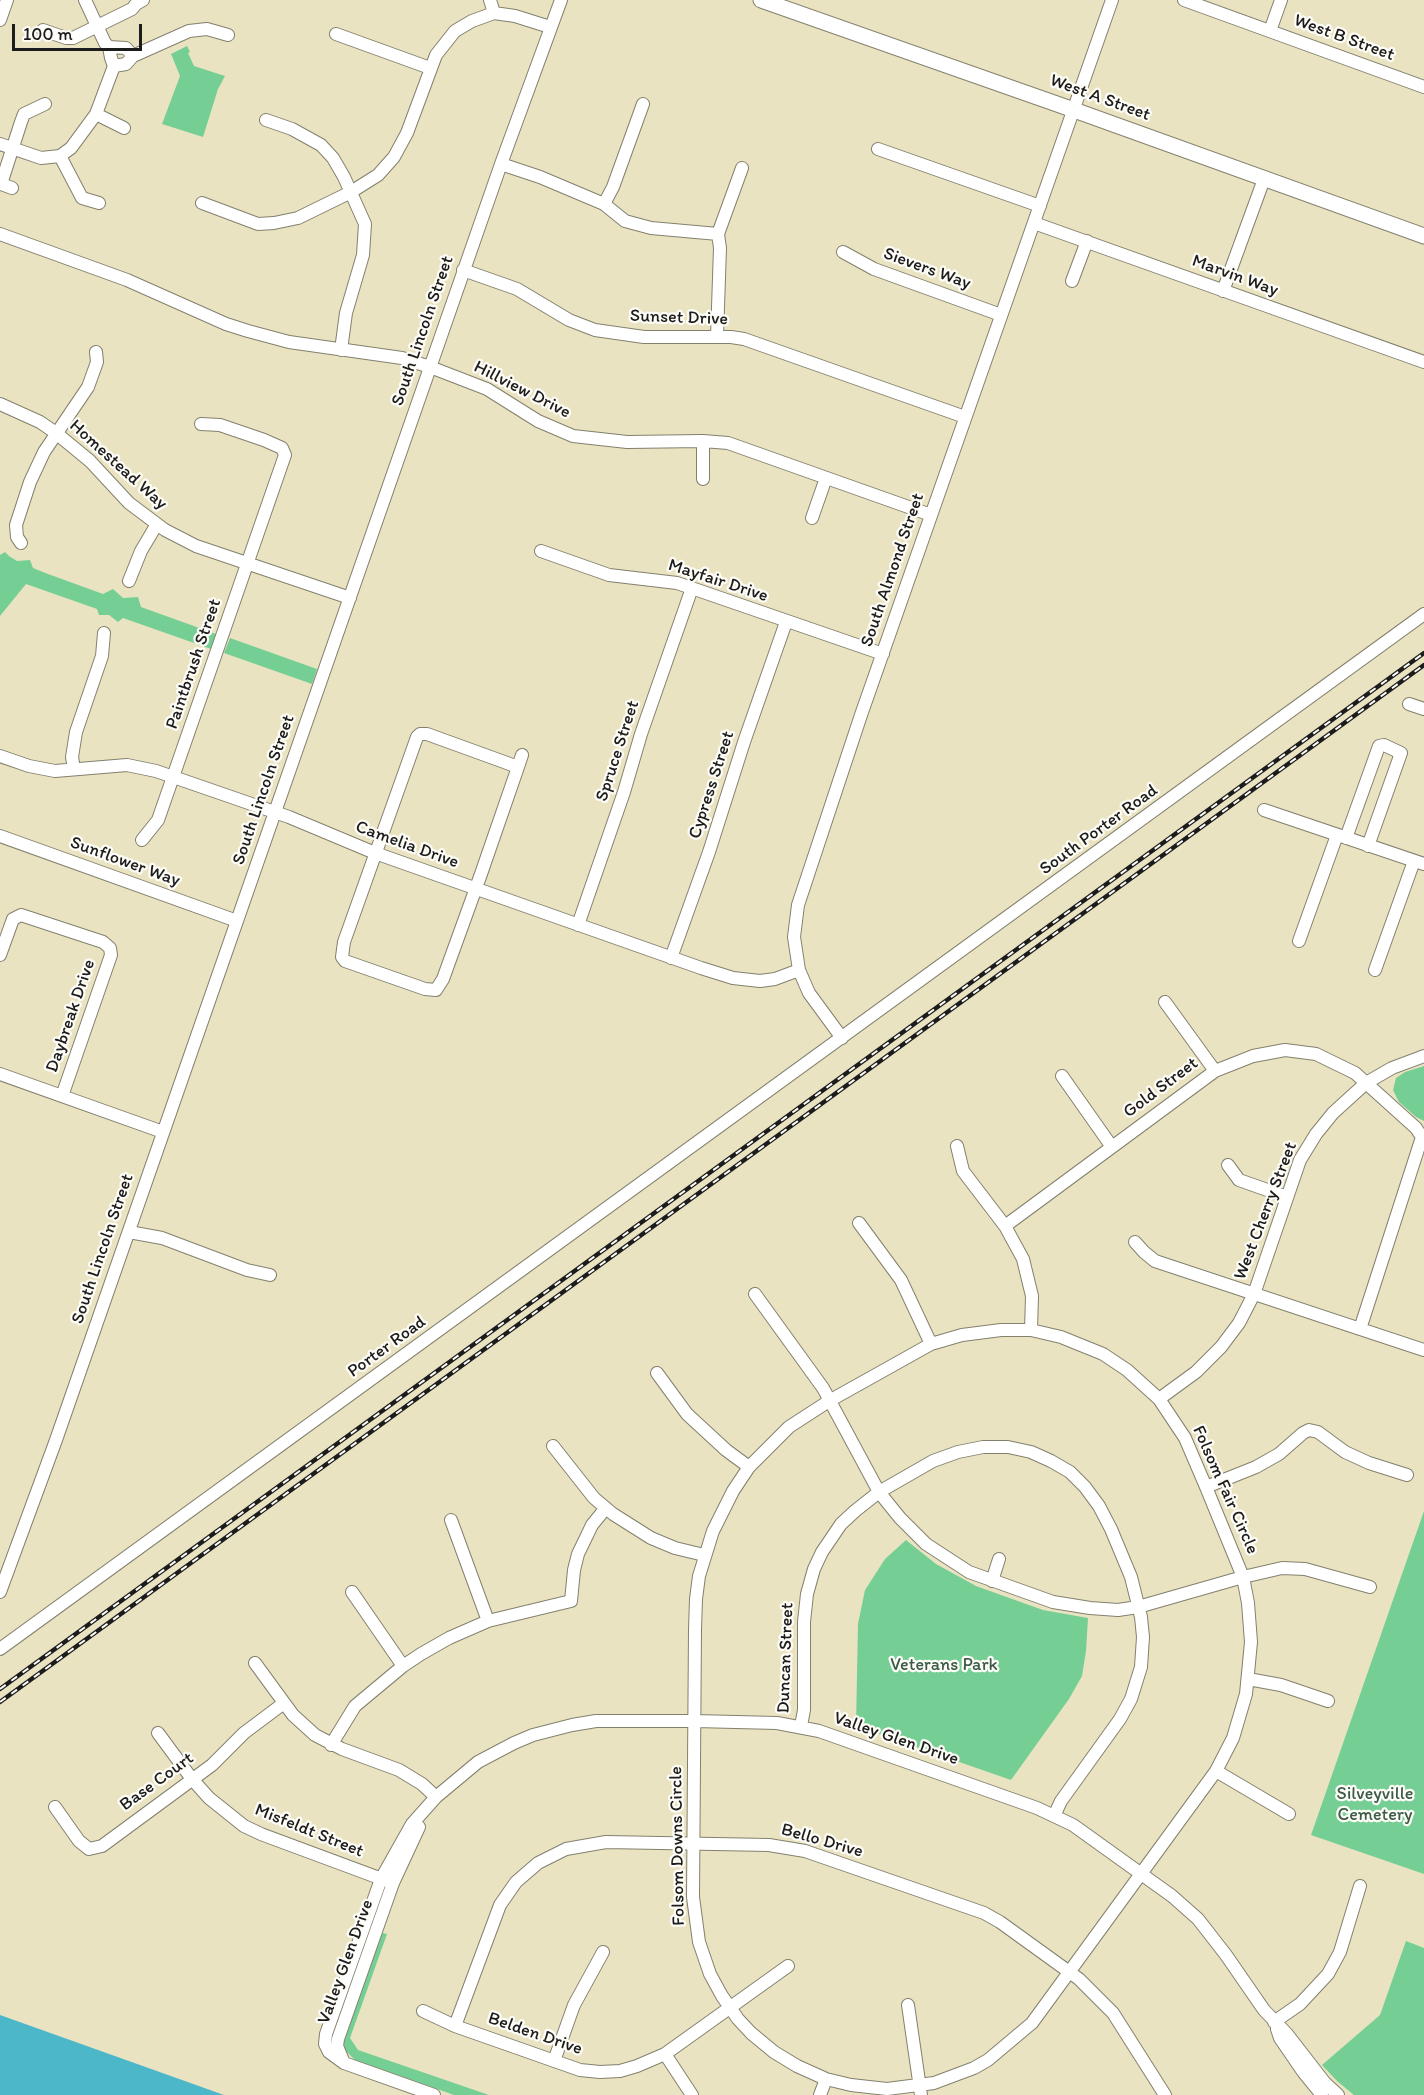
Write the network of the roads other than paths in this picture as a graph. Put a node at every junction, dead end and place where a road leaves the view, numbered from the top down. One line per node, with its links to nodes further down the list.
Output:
1 (7, 0): 11 (street)
2 (85, 0): 12 (street)
3 (142, 0): 12 (street)
4 (490, 0): 10 (street)
5 (561, 0): 13 (street, South Lincoln Street)
6 (761, 0): 25 (main road, West A Street)
7 (1112, 0): 25 (street, South Almond Street)
8 (1184, 0): 15 (street, West B Street)
9 (1281, 0): 15 (street)
10 (495, 13): 13 (street); 21 (street)
11 (0, 20)
12 (97, 26): 14 (street); 18 (street)
13 (550, 27): 33 (street, South Lincoln Street)
14 (43, 30)
15 (1270, 31): 22 (street, West B Street)
16 (336, 34): 21 (street)
17 (228, 35): 19 (street)
18 (109, 47): 19 (street); 20 (street)
19 (133, 56): 20 (street)
20 (114, 66): 26 (street)
21 (430, 68): 37 (street)
22 (1423, 84)
23 (45, 104): 30 (street)
24 (643, 104): 40 (street)
25 (1074, 110): 35 (main road, West A Street); 41 (street, South Almond Street)
26 (96, 114): 28 (street); 32 (street)
27 (266, 120): 37 (street)
28 (124, 128)
29 (0, 144): 30 (street)
30 (13, 149): 32 (street); 36 (street)
31 (878, 149): 41 (street)
32 (60, 156): 38 (street)
33 (501, 164): 40 (street); 48 (street, South Lincoln Street)
34 (742, 168): 44 (street)
35 (1264, 178): 45 (main road, West A Street); 50 (street)
36 (12, 188)
37 (351, 192): 39 (street); 53 (street)
38 (99, 203)
39 (202, 203)
40 (604, 204): 44 (street)
41 (1040, 206): 42 (street, South Almond Street)
42 (1034, 222): 46 (street, Marvin Way); 51 (street, South Almond Street)
43 (0, 234): 53 (street, Hillview Drive)
44 (718, 234): 52 (street)
45 (1424, 236)
46 (1087, 241): 49 (street); 50 (street, Marvin Way)
47 (843, 252): 51 (street, Sievers Way)
48 (464, 270): 52 (street, Sunset Drive); 56 (street, South Lincoln Street)
49 (1072, 281)
50 (1223, 291): 55 (street, Marvin Way)
51 (1001, 315): 58 (street, South Almond Street)
52 (717, 337): 58 (street, Sunset Drive)
53 (341, 350): 56 (street, Hillview Drive)
54 (96, 352): 60 (street)
55 (1424, 362)
56 (430, 367): 61 (street, Hillview Drive); 72 (street, South Lincoln Street)
57 (0, 404): 60 (street, Homestead Way)
58 (965, 417): 64 (street, South Almond Street)
59 (201, 424): 69 (street, Paintbrush Street)
60 (56, 433): 66 (street, Homestead Way); 67 (street)
61 (704, 441): 62 (street, Hillview Drive); 63 (street)
62 (826, 478): 64 (street, Hillview Drive); 65 (street)
63 (703, 479)
64 (931, 515): 76 (street, South Almond Street)
65 (812, 518)
66 (157, 524): 69 (street, Homestead Way); 70 (street)
67 (21, 543)
68 (541, 551): 71 (street, Mayfair Drive)
69 (249, 563): 72 (street, Homestead Way); 81 (street, Paintbrush Street)
70 (129, 581)
71 (692, 588): 74 (street, Mayfair Drive); 92 (street, Spruce Street)
72 (350, 598): 83 (street, South Lincoln Street)
73 (1424, 614): 99 (street, South Porter Road)
74 (786, 622): 76 (street, Mayfair Drive); 95 (street, Cypress Street)
75 (104, 633): 80 (street)
76 (883, 654): 96 (street, South Almond Street)
77 (1408, 704): 78 (street)
78 (1424, 709)
79 (0, 756): 80 (street, Camelia Drive)
80 (74, 769): 81 (street, Camelia Drive)
81 (173, 777): 83 (street, Camelia Drive); 86 (street, Paintbrush Street)
82 (1264, 810): 85 (street)
83 (275, 812): 88 (street, Camelia Drive); 91 (street, South Lincoln Street)
84 (0, 836): 91 (street, Sunflower Way)
85 (1342, 837): 87 (street); 87 (street); 93 (street)
86 (142, 840)
87 (1368, 846): 89 (street)
88 (375, 853): 90 (street, Camelia Drive); 90 (street); 90 (street)
89 (1419, 863): 97 (street)
90 (476, 888): 92 (street, Camelia Drive)
91 (237, 921): 107 (street, South Lincoln Street)
92 (578, 925): 95 (street, Camelia Drive)
93 (1299, 941)
94 (0, 955): 106 (street, Daybreak Drive)
95 (671, 958): 96 (street, Camelia Drive)
96 (799, 970): 99 (street, South Almond Street)
97 (1375, 970)
98 (1165, 1002): 101 (street)
99 (842, 1038): 102 (street, South Porter Road)
100 (1424, 1056): 105 (street, West Cherry Street)
101 (1215, 1071): 105 (street, Gold Street); 109 (street, Gold Street)
102 (795, 1073): 142 (street, Porter Road)
103 (0, 1074): 106 (street)
104 (1062, 1076): 109 (street)
105 (1366, 1083): 111 (street, West Cherry Street); 119 (street, Gold Street)
106 (62, 1096): 107 (street)
107 (163, 1132): 114 (street, South Lincoln Street)
108 (957, 1146): 113 (street)
109 (1112, 1147): 113 (street, Gold Street)
110 (1228, 1166): 111 (street)
111 (1287, 1197): 118 (street, West Cherry Street)
112 (859, 1223): 121 (street)
113 (1005, 1226): 120 (street)
114 (129, 1232): 116 (street); 138 (street, South Lincoln Street)
115 (1135, 1242): 118 (street)
116 (270, 1275)
117 (755, 1294): 125 (street)
118 (1254, 1294): 119 (street); 124 (street, West Cherry Street)
119 (1360, 1329): 122 (street)
120 (1031, 1330): 121 (street, Folsom Fair Circle); 124 (street, Folsom Fair Circle)
121 (931, 1344): 125 (street, Folsom Fair Circle)
122 (1424, 1350)
123 (657, 1373): 127 (street)
124 (1159, 1400): 129 (street, Folsom Fair Circle)
125 (829, 1401): 127 (street, Folsom Fair Circle); 130 (street)
126 (553, 1446): 131 (street)
127 (749, 1467): 133 (street, Folsom Fair Circle)
128 (1407, 1475): 129 (street)
129 (1206, 1487): 135 (street, Folsom Fair Circle)
130 (879, 1492): 136 (street); 140 (street, Duncan Street); 149 (street, Duncan Street)
131 (605, 1509): 133 (street); 141 (street)
132 (451, 1520): 141 (street)
133 (704, 1555): 148 (street, Folsom Fair Circle)
134 (999, 1559): 136 (street)
135 (1243, 1577): 137 (street); 140 (street); 145 (street, Folsom Fair Circle)
136 (992, 1581): 140 (street)
137 (1370, 1587)
138 (0, 1592)
139 (351, 1592): 144 (street)
140 (1138, 1606): 157 (street, Duncan Street)
141 (488, 1621): 144 (street)
142 (0, 1649)
143 (255, 1663): 147 (street)
144 (403, 1666): 151 (street)
145 (1248, 1679): 146 (street); 152 (street, Folsom Fair Circle)
146 (1328, 1701)
147 (284, 1703): 151 (street); 153 (street, Base Court)
148 (694, 1721): 149 (street, Valley Glen Drive); 154 (street, Valley Glen Drive); 158 (street, Folsom Downs Circle)
149 (801, 1726): 157 (street, Valley Glen Drive)
150 (158, 1733): 153 (street, Misfeldt Street)
151 (331, 1745): 154 (street)
152 (1216, 1771): 156 (street); 159 (street, Folsom Fair Circle)
153 (192, 1779): 155 (street, Base Court); 160 (street, Misfeldt Street)
154 (436, 1797): 160 (street, Valley Glen Drive); 161 (street, Valley Glen Drive)
155 (55, 1807)
156 (1288, 1814)
157 (1054, 1816): 159 (street, Valley Glen Drive)
158 (694, 1843): 165 (street, Bello Drive); 167 (street, Folsom Downs Circle); 170 (street, Bello Drive)
159 (1142, 1875): 165 (street, Folsom Downs Circle); 169 (street, Valley Glen Drive)
160 (381, 1878): 161 (street, Misfeldt Street); 173 (street, Valley Glen Drive)
161 (393, 1883): 173 (street, Valley Glen Drive)
162 (1360, 1886): 169 (street)
163 (603, 1952): 172 (street)
164 (788, 1966): 167 (street, Belden Drive)
165 (1070, 1972): 175 (street, Folsom Downs Circle); 180 (street, Bello Drive)
166 (908, 2005): 175 (street)
167 (730, 2008): 171 (street, Belden Drive); 174 (street, Folsom Downs Circle)
168 (423, 2011): 170 (street, Belden Drive)
169 (1274, 2022): 176 (street, Valley Glen Drive)
170 (455, 2026): 172 (street, Belden Drive)
171 (665, 2054): 172 (street, Belden Drive); 178 (street)
172 (554, 2061)
173 (345, 2063): 177 (street)
174 (826, 2079): 175 (street, Folsom Downs Circle); 179 (street)
175 (921, 2090)
176 (1319, 2091): 181 (street, Valley Glen Drive)
177 (434, 2095)
178 (692, 2095)
179 (820, 2095)
180 (1165, 2095)
181 (1338, 2095)

